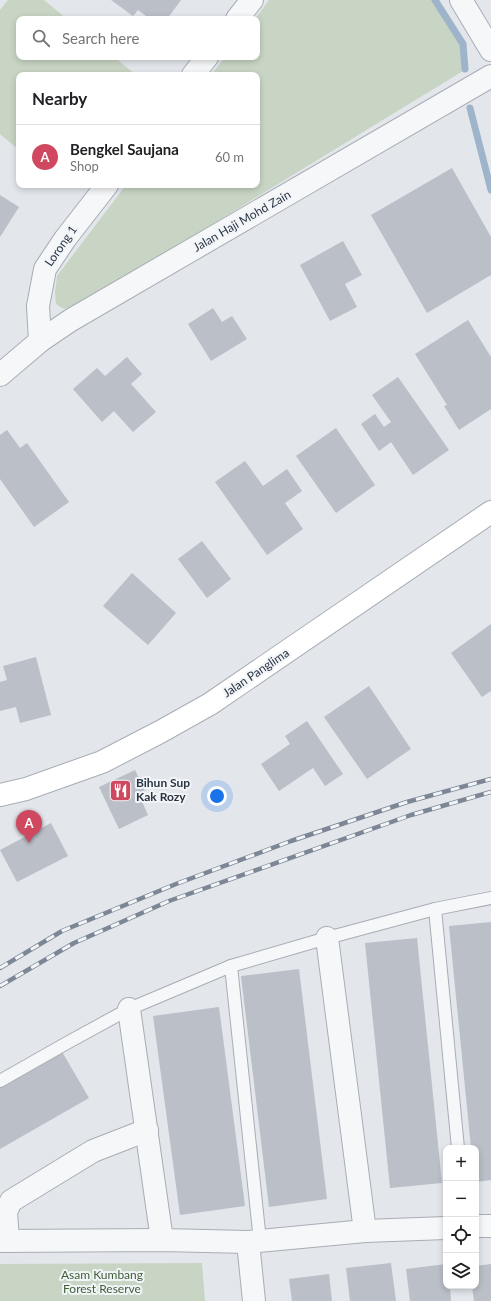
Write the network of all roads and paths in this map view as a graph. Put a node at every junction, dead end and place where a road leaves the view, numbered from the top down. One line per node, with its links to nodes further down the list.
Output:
1 (252, 0): 3 (street)
2 (460, 0): 4 (street)
3 (239, 16)
4 (491, 50)
5 (205, 60): 6 (street)
6 (195, 72)
7 (491, 76): 9 (street, Jalan Haji Mohd Zain)
8 (105, 188): 9 (street, Lorong 1)
9 (40, 341): 10 (street, Jalan Haji Mohd Zain)
10 (0, 375)
11 (491, 512): 12 (main road, Jalan Panglima)
12 (0, 795)
13 (491, 898): 14 (lane)
14 (435, 909): 15 (lane); 20 (lane)
15 (327, 938): 16 (lane); 24 (street)
16 (231, 966): 17 (lane); 27 (lane)
17 (129, 1009): 18 (lane); 19 (street)
18 (0, 1081)
19 (147, 1130): 25 (street); 26 (street)
20 (458, 1145)
21 (479, 1226): 22 (street)
22 (491, 1226)
23 (443, 1228): 24 (street)
24 (365, 1231): 27 (street)
25 (162, 1240): 26 (street); 27 (street)
26 (4, 1241)
27 (254, 1241): 28 (street)
28 (254, 1301)

